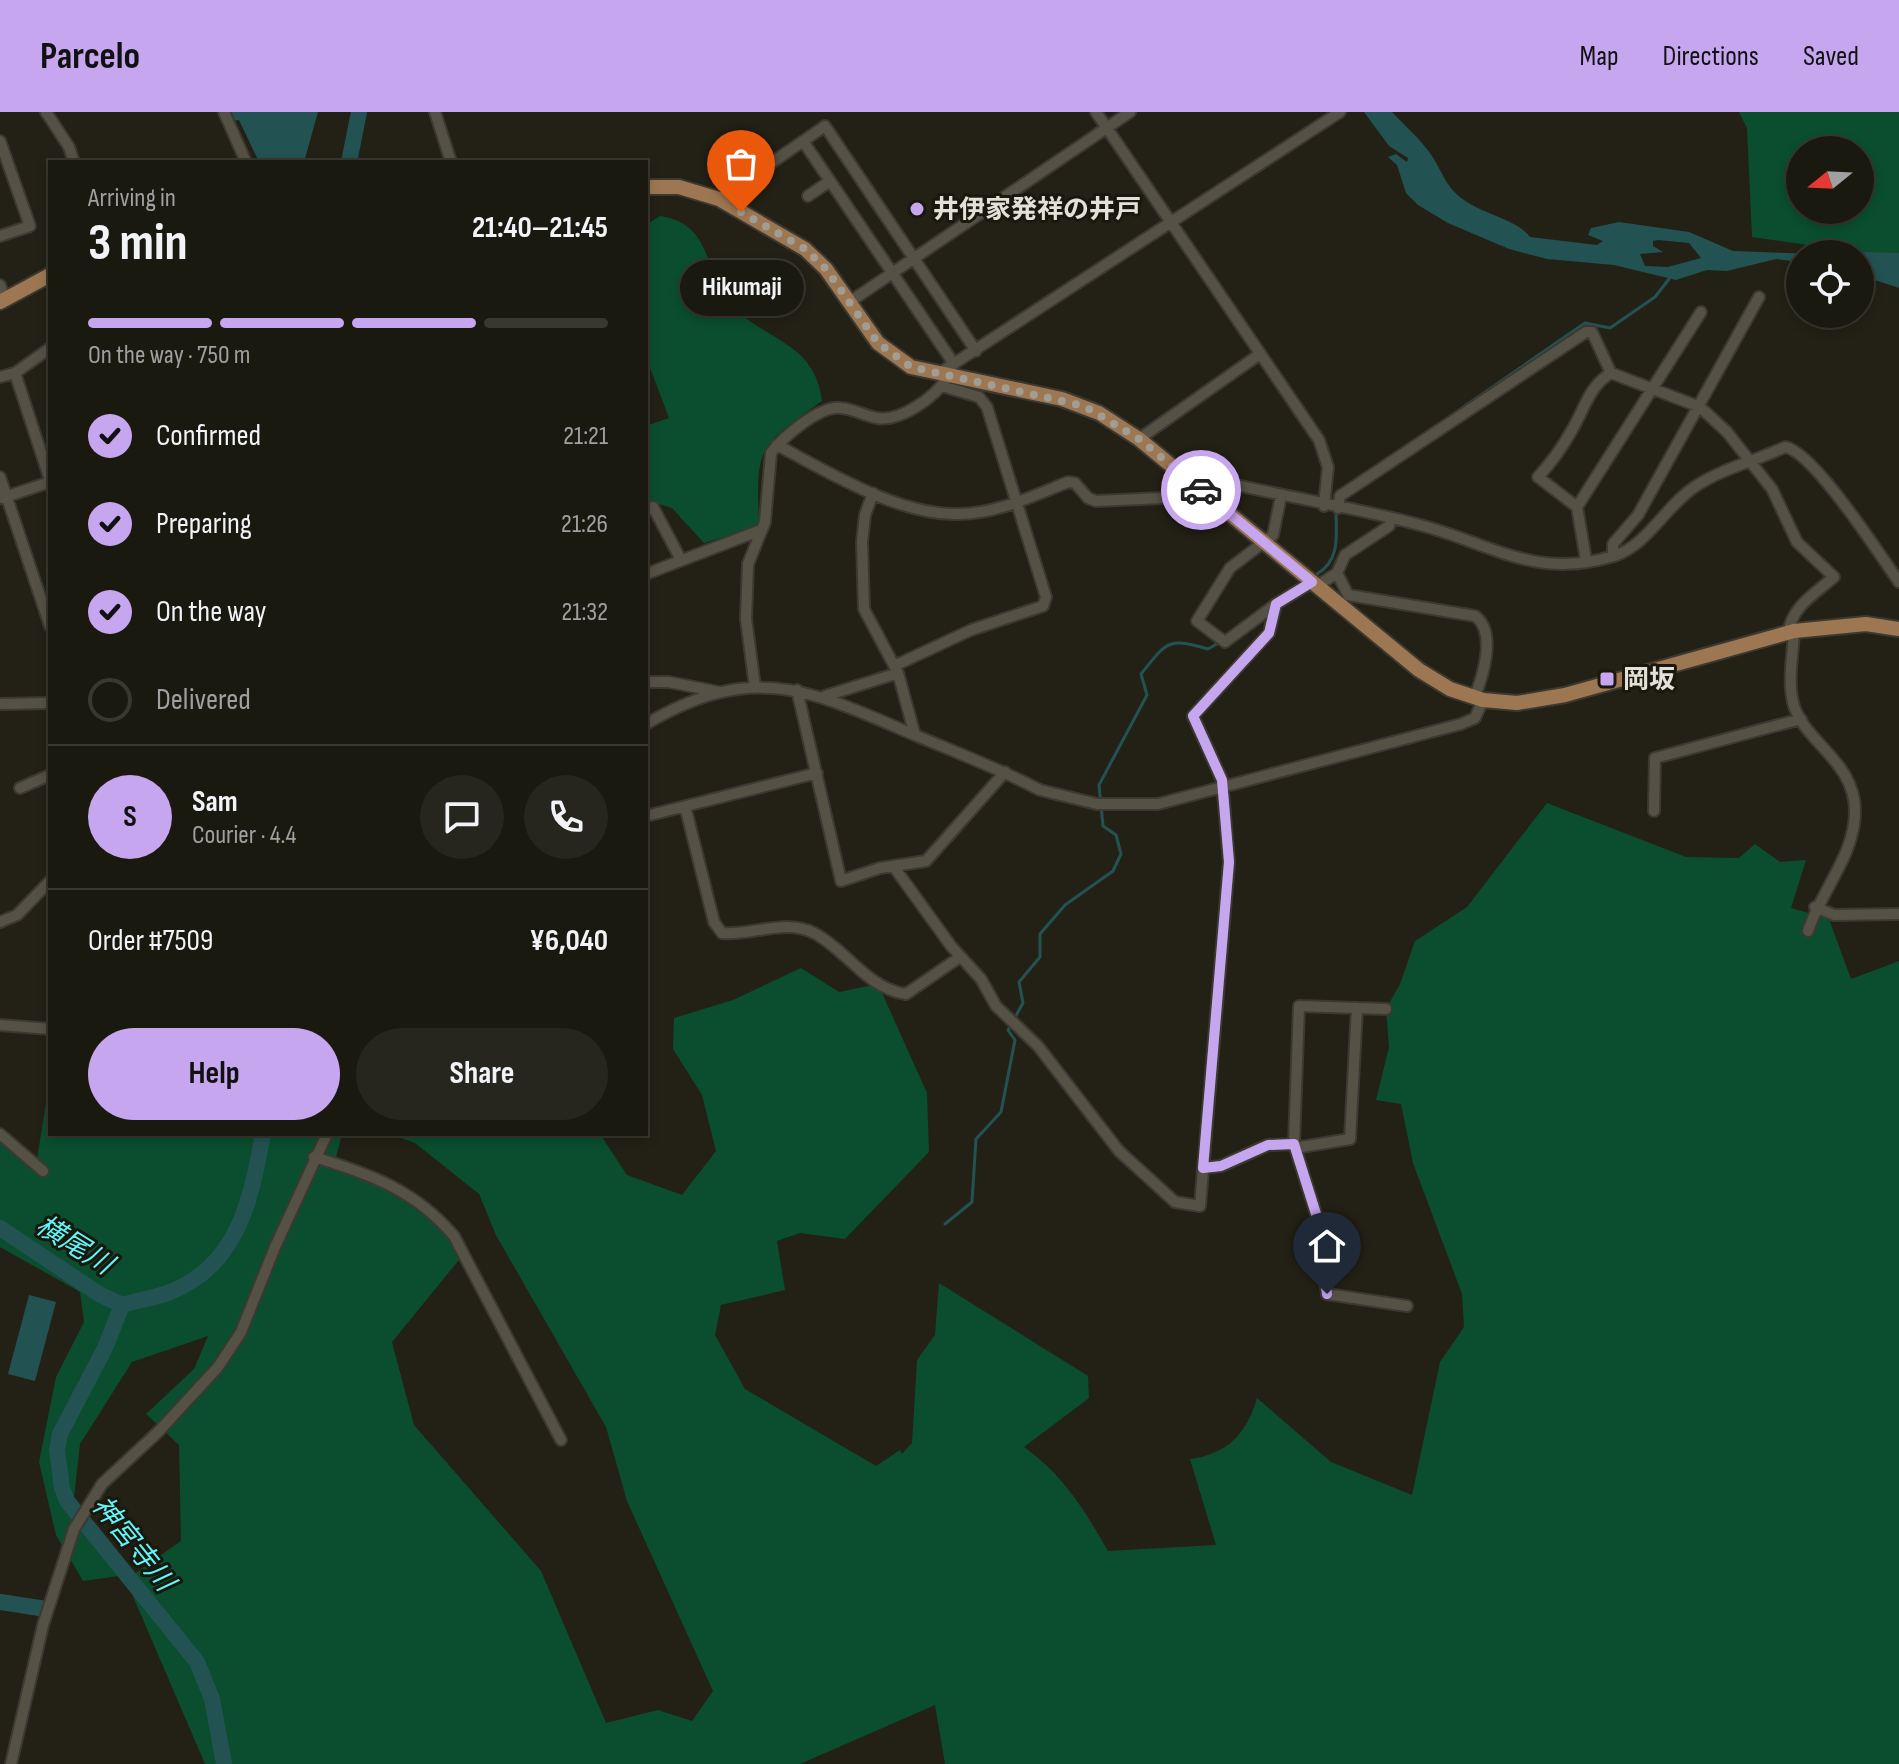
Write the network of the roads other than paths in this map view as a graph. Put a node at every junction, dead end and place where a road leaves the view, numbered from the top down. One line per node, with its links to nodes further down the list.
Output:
1 (46, 112): 10 (street)
2 (224, 112): 11 (street)
3 (435, 112): 12 (street)
4 (1096, 112): 7 (street)
5 (1130, 112): 7 (street)
6 (1340, 112): 17 (street)
7 (1107, 128): 17 (street); 19 (street)
8 (0, 141): 18 (street)
9 (803, 141): 13 (street); 16 (street); 19 (street)
10 (73, 160)
11 (245, 160)
12 (450, 160)
13 (830, 181): 15 (street); 20 (street)
14 (648, 187): 16 (main road)
15 (808, 196)
16 (719, 199): 24 (main road)
17 (1171, 222): 27 (street); 28 (street)
18 (0, 236)
19 (914, 260): 20 (street); 27 (street)
20 (892, 274): 24 (street); 31 (street)
21 (48, 276): 22 (main road)
22 (2, 295)
23 (1759, 297): 34 (street)
24 (848, 303): 31 (main road)
25 (1701, 312): 33 (street)
26 (48, 349): 29 (street)
27 (976, 351): 31 (street)
28 (1260, 354): 35 (street); 47 (street)
29 (15, 373): 32 (street); 38 (street)
30 (1611, 373): 33 (street); 48 (street); 49 (street)
31 (945, 376): 35 (main road); 36 (street); 45 (street)
32 (0, 377)
33 (1656, 387): 34 (street); 48 (street)
34 (1700, 407): 37 (street); 54 (street)
35 (1139, 439): 41 (main road)
36 (777, 445): 42 (street); 52 (street)
37 (1751, 462): 54 (street); 59 (street); 64 (street)
38 (48, 475)
39 (0, 477): 44 (street)
40 (48, 482): 44 (street)
41 (1195, 485): 43 (street); 46 (main road)
42 (873, 493): 45 (street); 65 (street)
43 (1281, 496): 47 (street); 53 (street)
44 (3, 497): 62 (street)
45 (1018, 502): 46 (street); 65 (street)
46 (1221, 506): 53 (main road)
47 (1324, 506): 49 (street)
48 (1577, 507): 56 (street)
49 (1338, 508): 51 (street)
50 (648, 509): 55 (street)
51 (1391, 519): 56 (street); 58 (street)
52 (761, 530): 55 (street); 67 (street)
53 (1266, 544): 60 (main road); 61 (street)
54 (1613, 556): 56 (street)
55 (681, 560): 57 (street)
56 (1586, 560)
57 (648, 573)
58 (1337, 573): 60 (street); 71 (street)
59 (1899, 582)
60 (1314, 584): 61 (street); 71 (main road)
61 (1276, 604): 81 (street)
62 (48, 621)
63 (1899, 629): 64 (main road)
64 (1792, 632): 71 (main road); 74 (street)
65 (896, 670): 70 (street); 76 (street)
66 (648, 682): 69 (street)
67 (755, 687): 68 (street); 69 (street)
68 (797, 690): 70 (street); 78 (street)
69 (722, 693): 75 (street)
70 (825, 696): 76 (street)
71 (1479, 699): 81 (street)
72 (48, 703): 73 (street)
73 (0, 704)
74 (1801, 719): 83 (street); 87 (street)
75 (648, 723)
76 (915, 735): 77 (street)
77 (1005, 772): 81 (street); 85 (street)
78 (817, 773): 82 (street); 85 (street)
79 (48, 776): 80 (street)
80 (20, 788)
81 (1223, 788): 100 (street)
82 (685, 806): 84 (street); 91 (street)
83 (1654, 811)
84 (648, 815)
85 (894, 867): 91 (street)
86 (48, 883): 89 (street)
87 (1815, 907): 88 (street); 90 (street)
88 (1899, 914)
89 (0, 922)
90 (1808, 931)
91 (960, 957): 100 (street)
92 (1357, 1008): 93 (street); 98 (street); 98 (street)
93 (1386, 1009)
94 (0, 1025): 95 (street)
95 (48, 1029)
96 (0, 1134): 101 (street)
97 (326, 1136): 99 (street)
98 (1295, 1146): 100 (street); 102 (street)
99 (314, 1157): 103 (street); 104 (street)
100 (1203, 1168)
101 (43, 1171)
102 (1407, 1306)
103 (561, 1440)
104 (11, 1764)

